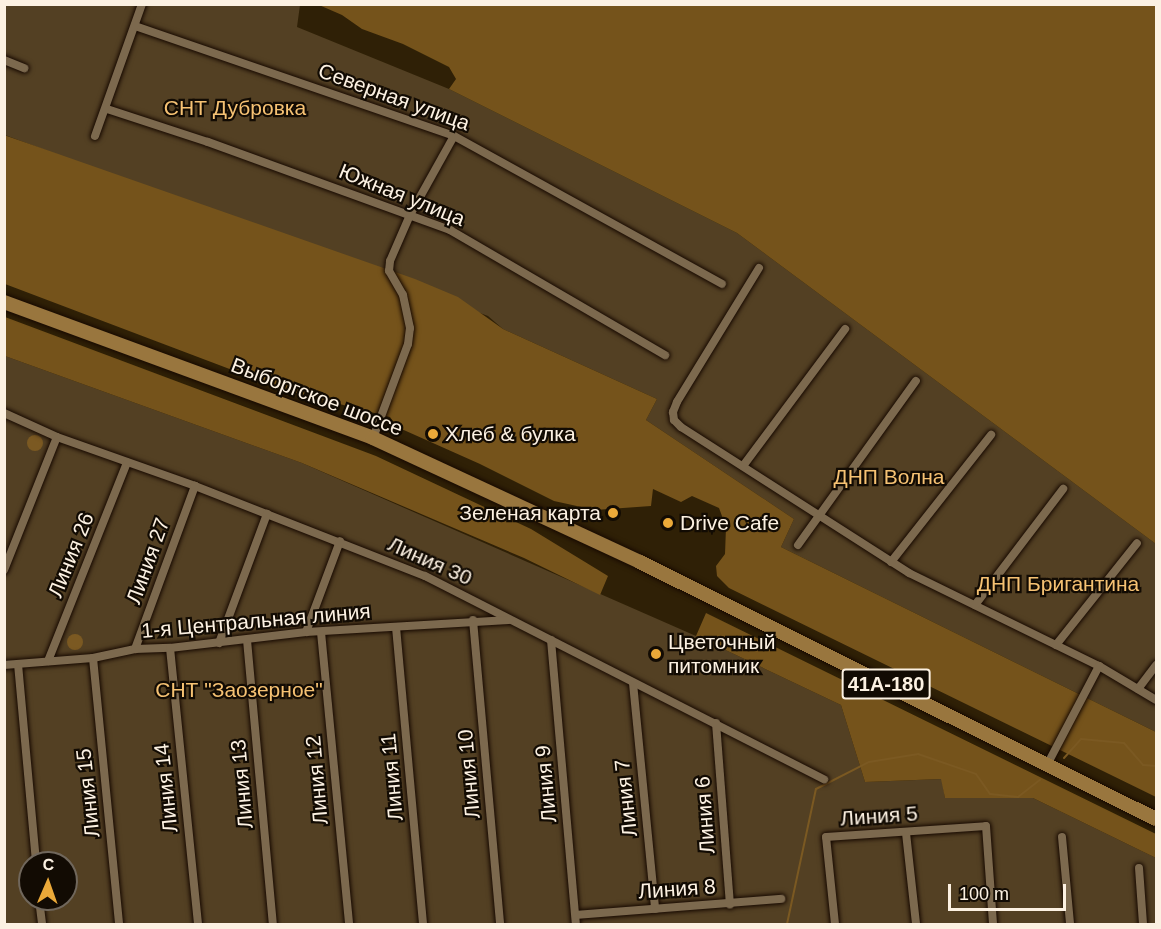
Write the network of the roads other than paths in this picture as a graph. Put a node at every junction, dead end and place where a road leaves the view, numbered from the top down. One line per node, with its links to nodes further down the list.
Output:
1 (142, 4): 2 (street)
2 (135, 26): 5 (street); 7 (street, Северная улица)
3 (4, 60): 4 (street)
4 (24, 68)
5 (107, 109): 6 (street); 8 (street, Южная улица)
6 (95, 136)
7 (454, 136): 8 (street); 10 (street, Северная улица)
8 (410, 215): 13 (street, Южная улица); 18 (street)
9 (759, 268): 20 (street)
10 (722, 284)
11 (4, 302): 18 (main road, Выборгское шоссе / 41А-180)
12 (845, 329): 20 (street)
13 (665, 356)
14 (916, 381): 24 (street)
15 (4, 413): 17 (street, Линия 30)
16 (991, 435): 28 (street)
17 (57, 437): 19 (street, Линия 30); 29 (street)
18 (373, 438): 52 (main road, Выборгское шоссе / 41А-180)
19 (127, 462): 21 (street, Линия 30); 43 (street, Линия 26)
20 (743, 466): 24 (street)
21 (195, 486): 23 (street, Линия 30); 41 (street, Линия 27)
22 (1063, 489): 30 (street)
23 (267, 514): 25 (street, Линия 30); 38 (street)
24 (818, 514): 27 (street); 28 (street)
25 (340, 541): 32 (street, Линия 30); 34 (street)
26 (1137, 543): 39 (street)
27 (798, 545)
28 (891, 562): 30 (street)
29 (4, 570)
30 (975, 605): 39 (street)
31 (473, 620): 32 (street, 1-я Центральная линия); 33 (street, 1-я Центральная линия); 68 (street, Линия 10)
32 (512, 620): 37 (street, Линия 30)
33 (396, 627): 35 (street, 1-я Центральная линия); 67 (street, Линия 11)
34 (306, 632): 35 (street, 1-я Центральная линия); 36 (street, 1-я Центральная линия)
35 (321, 632): 66 (street, Линия 12)
36 (247, 640): 38 (street, 1-я Центральная линия); 65 (street, Линия 13)
37 (551, 640): 48 (street, Линия 30); 62 (street, Линия 9)
38 (219, 643): 40 (street, 1-я Центральная линия)
39 (1056, 645): 47 (street)
40 (170, 648): 41 (street, 1-я Центральная линия); 64 (street, Линия 14)
41 (135, 649): 42 (street, 1-я Центральная линия)
42 (93, 658): 43 (street, 1-я Центральная линия); 63 (street, Линия 15)
43 (48, 661): 44 (street, 1-я Центральная линия)
44 (18, 664): 45 (street, 1-я Центральная линия); 57 (street)
45 (4, 665)
46 (1156, 665): 49 (street)
47 (1099, 666): 49 (street); 52 (street)
48 (633, 683): 51 (street, Линия 30); 61 (street, Линия 7)
49 (1138, 689): 50 (street)
50 (1156, 700)
51 (716, 723): 53 (street, Линия 30); 60 (street, Линия 6)
52 (1047, 765): 54 (main road, 41А-180)
53 (824, 779)
54 (1156, 819)
55 (906, 833): 70 (street, Линия 5); 71 (street); 72 (street, Линия 5)
56 (1062, 837): 73 (street)
57 (35, 851)
58 (1138, 868): 74 (street)
59 (781, 899): 60 (street, Линия 8)
60 (730, 904): 61 (street, Линия 8)
61 (655, 909): 62 (street, Линия 8)
62 (576, 915): 69 (street, Линия 9)
63 (119, 924)
64 (198, 924)
65 (273, 924)
66 (349, 924)
67 (423, 924)
68 (500, 924)
69 (576, 924)
70 (835, 924)
71 (916, 924)
72 (993, 924)
73 (1070, 924)
74 (1143, 924)

